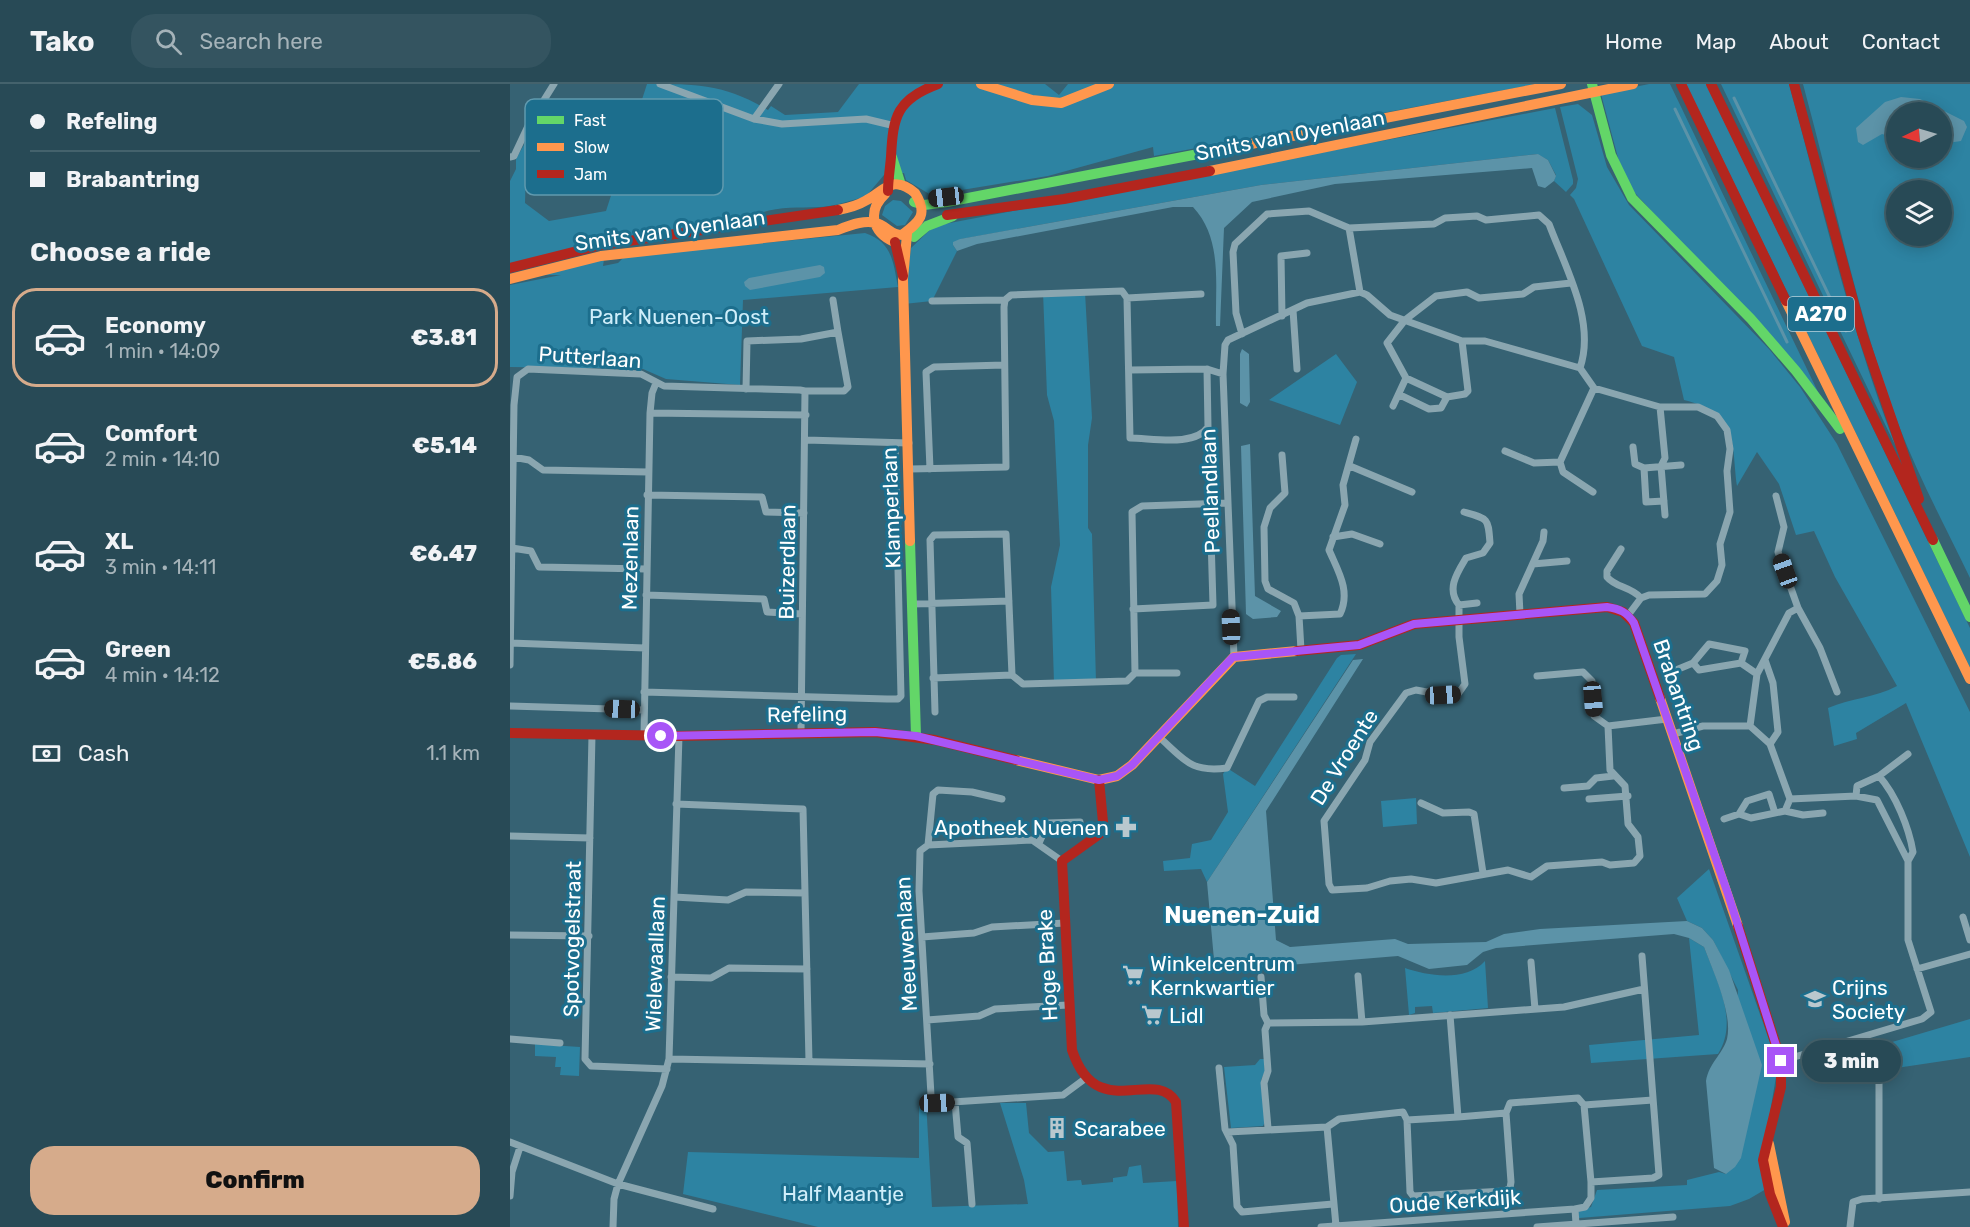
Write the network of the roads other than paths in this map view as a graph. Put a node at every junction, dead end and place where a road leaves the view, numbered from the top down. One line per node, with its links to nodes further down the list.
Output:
1 (554, 84): 15 (street)
2 (660, 84): 12 (street)
3 (779, 84): 18 (street)
4 (938, 84): 19 (main road)
5 (981, 84): 13 (main road)
6 (1109, 84): 13 (main road)
7 (1561, 84): 25 (main road, Smits van Oyenlaan)
8 (1633, 84): 14 (main road, Smits van Oyenlaan)
9 (1681, 84): 73 (main road, A270)
10 (1711, 84): 98 (main road, A270)
11 (1794, 84): 98 (main road, A270)
12 (678, 87): 16 (street)
13 (1095, 87)
14 (1592, 88): 27 (main road, Smits van Oyenlaan); 73 (main road, A270)
15 (544, 99)
16 (706, 99)
17 (723, 106): 18 (street)
18 (754, 119): 19 (street)
19 (891, 125): 21 (main road)
20 (525, 132): 22 (street)
21 (892, 157): 23 (main road); 24 (main road)
22 (510, 158)
23 (901, 185): 24 (main road); 25 (main road)
24 (888, 189): 25 (main road); 26 (main road)
25 (920, 202): 27 (main road)
26 (872, 203): 28 (main road); 33 (main road, Smits van Oyenlaan)
27 (923, 223): 30 (main road)
28 (875, 226): 30 (main road); 31 (main road); 34 (main road, Smits van Oyenlaan)
29 (1349, 228): 36 (street); 37 (street); 47 (street)
30 (907, 237): 31 (main road); 35 (main road, Klamperlaan)
31 (895, 242): 35 (main road, Klamperlaan)
32 (1307, 253): 44 (street)
33 (510, 268)
34 (510, 279)
35 (903, 279): 70 (main road, Klamperlaan)
36 (1571, 283): 45 (street); 50 (street)
37 (1360, 292): 43 (street); 45 (street)
38 (1201, 294): 39 (street)
39 (1127, 298): 41 (street); 53 (street)
40 (833, 300): 46 (street)
41 (1005, 300): 42 (street); 49 (street)
42 (932, 301)
43 (1293, 310): 44 (street); 52 (street)
44 (1282, 316): 47 (street)
45 (1405, 320): 48 (street); 55 (street)
46 (838, 332): 58 (street); 59 (street, Putterlaan)
47 (1242, 334): 54 (street, Peellandlaan)
48 (1462, 341): 50 (street); 61 (street)
49 (1004, 365): 82 (street); 82 (street)
50 (1580, 368): 57 (street)
51 (1207, 369): 53 (street); 53 (street); 54 (street)
52 (1297, 369)
53 (1130, 370)
54 (1223, 374): 89 (street, Peellandlaan)
55 (1406, 378): 60 (street); 61 (street)
56 (656, 383): 58 (street, Putterlaan); 62 (street, Putterlaan); 65 (street, Mezenlaan)
57 (1594, 388): 64 (street); 76 (street)
58 (746, 389): 59 (street, Putterlaan)
59 (805, 391): 66 (street, Buizerdlaan)
60 (1400, 395): 61 (street); 63 (street)
61 (1447, 397)
62 (512, 405): 75 (street)
63 (1393, 406)
64 (1660, 407): 79 (street); 105 (street)
65 (650, 413): 66 (street); 83 (street, Mezenlaan)
66 (806, 415): 68 (street, Buizerdlaan)
67 (1356, 439): 78 (street)
68 (806, 440): 69 (street); 93 (street, Buizerdlaan)
69 (895, 443): 70 (street); 140 (street, Klamperlaan)
70 (909, 443): 81 (main road, Klamperlaan)
71 (1633, 447): 80 (street)
72 (1504, 451): 76 (street)
73 (1858, 452): 135 (main road, A270)
74 (1282, 455): 117 (street)
75 (513, 457): 83 (street); 91 (street)
76 (1560, 462): 85 (street)
77 (1681, 465): 79 (street)
78 (1350, 466): 84 (street); 96 (street)
79 (1661, 466): 80 (street); 88 (street)
80 (1644, 468): 88 (street)
81 (910, 469): 82 (street); 108 (main road, Klamperlaan)
82 (930, 469)
83 (648, 472): 86 (street, Mezenlaan)
84 (1412, 492)
85 (1593, 492)
86 (647, 495): 93 (street); 103 (street, Mezenlaan)
87 (1776, 496): 111 (street)
88 (1664, 501): 94 (street)
89 (1228, 503): 90 (street); 123 (street, Peellandlaan)
90 (1210, 504): 112 (street); 112 (street)
91 (511, 512): 99 (street)
92 (1464, 512): 109 (street)
93 (804, 513): 113 (street, Buizerdlaan)
94 (1665, 515)
95 (1544, 532): 102 (street)
96 (1333, 537): 97 (street); 117 (street)
97 (1380, 544)
98 (1933, 544): 118 (main road, A270)
99 (512, 548): 103 (street); 116 (street)
100 (1621, 549): 105 (street)
101 (1567, 561): 102 (street)
102 (1533, 564): 114 (street)
103 (646, 569): 104 (street, Mezenlaan)
104 (646, 595): 113 (street); 121 (street, Mezenlaan)
105 (1641, 598): 115 (street)
106 (1009, 602): 110 (street); 110 (street); 131 (street)
107 (1477, 603): 109 (street)
108 (913, 604): 110 (street); 153 (main road, Klamperlaan)
109 (1459, 604): 119 (street)
110 (930, 605): 134 (street)
111 (1798, 608): 124 (street); 137 (street)
112 (1133, 609): 129 (street)
113 (802, 614): 139 (street, Buizerdlaan)
114 (1520, 614): 115 (main road); 119 (main road)
115 (1629, 614): 144 (main road, Brabantring)
116 (510, 616): 120 (street)
117 (1299, 616): 122 (street)
118 (1970, 617)
119 (1458, 620): 122 (main road); 180 (street, De Vroente)
120 (510, 643): 121 (street); 127 (street)
121 (645, 648): 136 (street, Mezenlaan)
122 (1301, 650): 123 (main road)
123 (1233, 657): 154 (main road)
124 (1765, 660): 132 (street); 155 (street)
125 (1693, 663): 126 (street); 126 (street); 128 (street)
126 (1741, 663): 132 (street)
127 (510, 665)
128 (1677, 670)
129 (1135, 672): 130 (street); 131 (street)
130 (1177, 673)
131 (1012, 675): 134 (street)
132 (1757, 675): 146 (street)
133 (1537, 676): 145 (street)
134 (933, 678): 143 (street)
135 (1970, 679)
136 (644, 692): 139 (street, Refeling); 142 (street, Mezenlaan)
137 (1837, 692)
138 (1294, 697): 154 (street)
139 (801, 698): 140 (street, Refeling); 148 (street, Buizerdlaan)
140 (898, 699)
141 (510, 706): 142 (street)
142 (644, 710): 150 (street, Mezenlaan)
143 (935, 712)
144 (1667, 719): 145 (street); 151 (main road, Brabantring)
145 (1608, 726): 157 (street)
146 (1750, 726): 151 (street); 155 (street)
147 (510, 733): 149 (main road, Refeling)
148 (801, 734): 152 (main road, Refeling); 153 (main road, Refeling)
149 (592, 735): 150 (main road, Refeling); 175 (street, Spotvogelstraat)
150 (644, 735): 152 (main road, Refeling)
151 (1673, 735): 208 (main road, Brabantring)
152 (679, 736): 167 (street, Wielewaallaan)
153 (916, 736): 159 (main road, Refeling)
154 (1158, 736): 159 (main road)
155 (1770, 744): 165 (street)
156 (1908, 754): 158 (street)
157 (1613, 776): 160 (street); 162 (street)
158 (1879, 776): 161 (street); 179 (street)
159 (1099, 780): 178 (main road)
160 (1564, 788)
161 (1857, 795): 165 (street); 179 (street)
162 (1628, 796): 164 (street); 180 (street, De Vroente)
163 (1002, 799): 177 (street, Meeuwenlaan)
164 (1589, 799)
165 (1790, 799): 168 (street)
166 (1421, 803): 180 (street)
167 (676, 804): 181 (street); 182 (street, Wielewaallaan)
168 (1785, 811): 169 (street); 170 (street)
169 (1775, 813): 171 (street); 171 (street)
170 (1823, 813)
171 (1739, 814): 172 (street)
172 (1724, 819)
173 (1080, 822): 176 (street)
174 (510, 837): 175 (street)
175 (590, 838): 186 (street, Spotvogelstraat)
176 (1039, 843): 177 (street); 178 (street)
177 (928, 845): 187 (street, Meeuwenlaan)
178 (1062, 861): 184 (main road, Hoge Brake)
179 (1908, 861): 193 (street)
180 (1484, 873)
181 (805, 893): 182 (street); 192 (street)
182 (674, 897): 194 (street, Wielewaallaan)
183 (1963, 917): 188 (street)
184 (1065, 923): 187 (street); 198 (main road, Hoge Brake)
185 (510, 935): 186 (street)
186 (589, 936): 211 (street, Spotvogelstraat)
187 (922, 937): 201 (street, Meeuwenlaan)
188 (1970, 940)
189 (1970, 954): 193 (street)
190 (1642, 956): 197 (street)
191 (1531, 962): 199 (street)
192 (807, 969): 194 (street); 207 (street)
193 (1917, 969): 208 (street)
194 (671, 976): 206 (street, Wielewaallaan)
195 (1358, 976): 202 (street)
196 (1261, 977): 203 (street)
197 (1644, 989): 199 (street); 214 (street)
198 (1068, 1005): 201 (street); 213 (main road, Hoge Brake)
199 (1535, 1009): 200 (street)
200 (1450, 1015): 202 (street); 218 (street)
201 (927, 1020): 209 (street, Meeuwenlaan)
202 (1362, 1022): 203 (street)
203 (1268, 1023): 221 (street)
204 (510, 1039): 205 (street)
205 (560, 1043)
206 (669, 1059): 207 (street); 211 (street, Wielewaallaan)
207 (809, 1061): 209 (street)
208 (1781, 1061): 242 (main road, Brabantring)
209 (930, 1064): 215 (street, Meeuwenlaan)
210 (1219, 1068): 222 (street)
211 (667, 1069): 226 (street, Wielewaallaan)
212 (1879, 1072): 229 (street)
213 (1086, 1078): 215 (street); 239 (main road)
214 (1653, 1100): 216 (street); 225 (street)
215 (955, 1102): 230 (street)
216 (1584, 1105): 217 (street); 225 (street)
217 (1506, 1113): 218 (street); 219 (street)
218 (1458, 1117): 219 (street)
219 (1407, 1120): 220 (street)
220 (1327, 1127): 221 (street); 231 (street)
221 (1268, 1128): 222 (street)
222 (1228, 1132): 231 (street)
223 (510, 1142): 224 (street)
224 (520, 1146): 226 (street); 228 (street)
225 (1591, 1182): 233 (street)
226 (618, 1184): 232 (street); 238 (street, Wielewaallaan)
227 (1970, 1192): 229 (street)
228 (510, 1196)
229 (1879, 1199): 243 (street)
230 (972, 1204)
231 (1333, 1204): 237 (street)
232 (713, 1209)
233 (1575, 1209): 235 (street, Oude Kerkdijk); 236 (street)
234 (1673, 1217): 236 (street, Oude Kerkdijk)
235 (1434, 1223): 237 (street, Oude Kerkdijk)
236 (1576, 1224): 241 (street, Oude Kerkdijk)
237 (1336, 1226): 240 (street, Oude Kerkdijk)
238 (614, 1227)
239 (1184, 1227)
240 (1321, 1227)
241 (1537, 1227)
242 (1784, 1227)
243 (1851, 1227)

